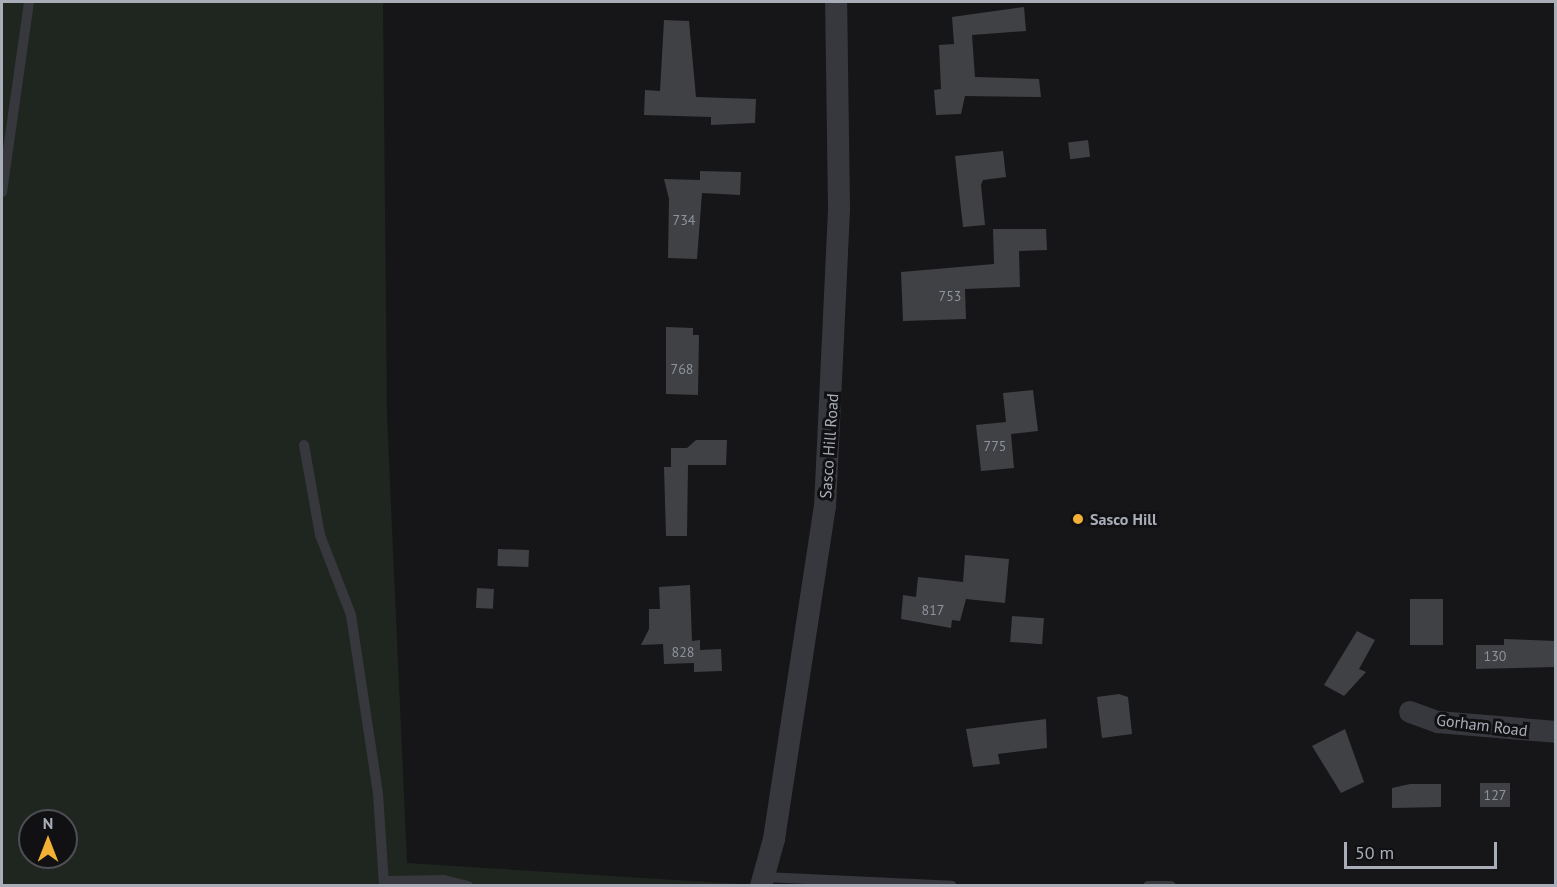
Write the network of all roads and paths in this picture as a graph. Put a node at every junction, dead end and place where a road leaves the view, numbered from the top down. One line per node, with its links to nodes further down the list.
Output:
1 (29, 2): 3 (lane)
2 (836, 2): 7 (street, Sasco Hill Road)
3 (2, 192)
4 (304, 445): 8 (lane)
5 (1410, 712): 6 (street, Gorham Road)
6 (1556, 732)
7 (763, 881): 10 (lane)
8 (385, 883): 9 (lane)
9 (468, 885)
10 (952, 885)
11 (1148, 885): 12 (lane)
12 (1171, 885)

